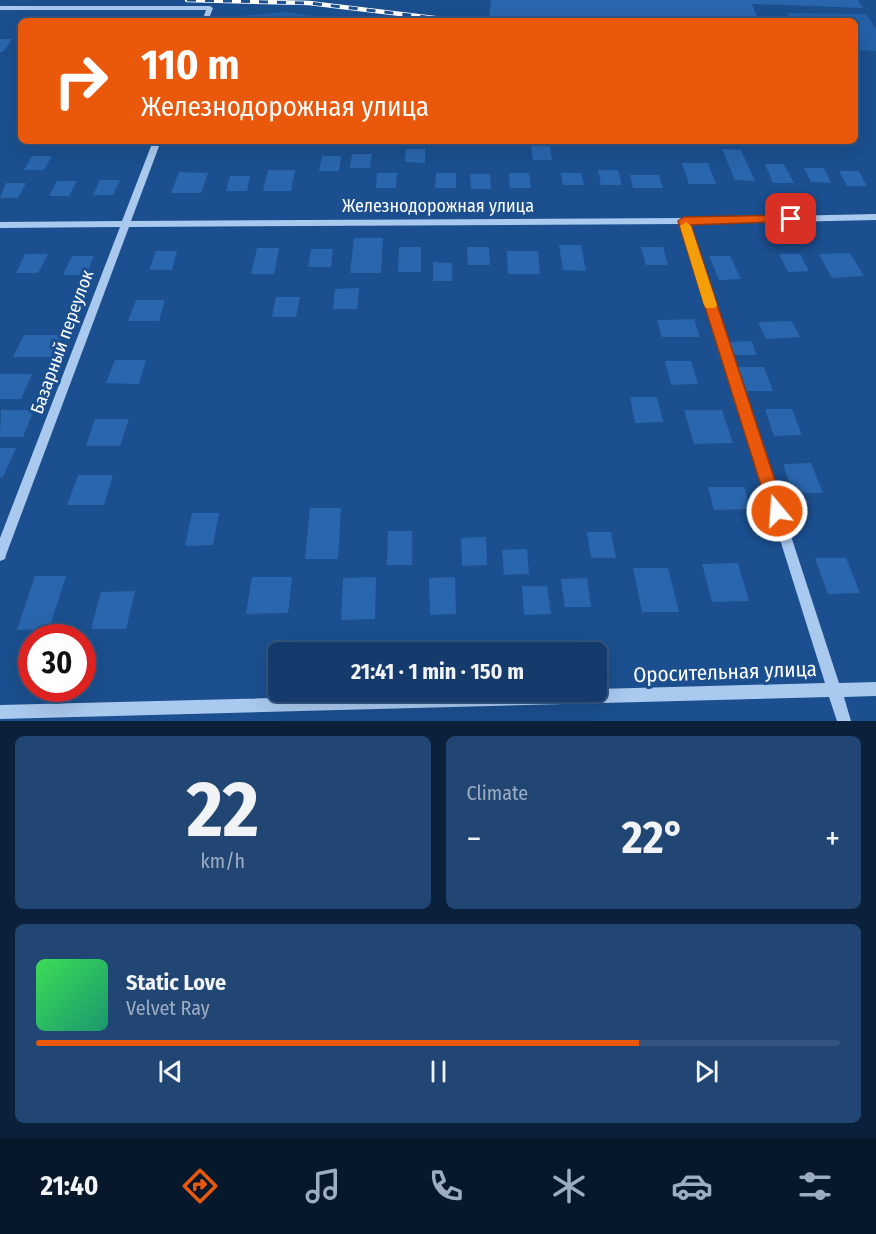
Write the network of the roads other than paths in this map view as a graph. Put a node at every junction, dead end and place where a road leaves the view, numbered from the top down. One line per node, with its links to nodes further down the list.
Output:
1 (0, 8): 2 (street)
2 (206, 18)
3 (156, 144): 7 (street, Базарный переулок)
4 (876, 217): 5 (street, Железнодорожная улица)
5 (684, 221): 7 (street, Железнодорожная улица); 10 (street)
6 (0, 225): 7 (street, Железнодорожная улица)
7 (123, 225): 8 (street, Базарный переулок)
8 (0, 555)
9 (876, 689): 10 (street, Оросительная улица)
10 (834, 690): 11 (street, Оросительная улица); 12 (street)
11 (0, 712)
12 (844, 721)

